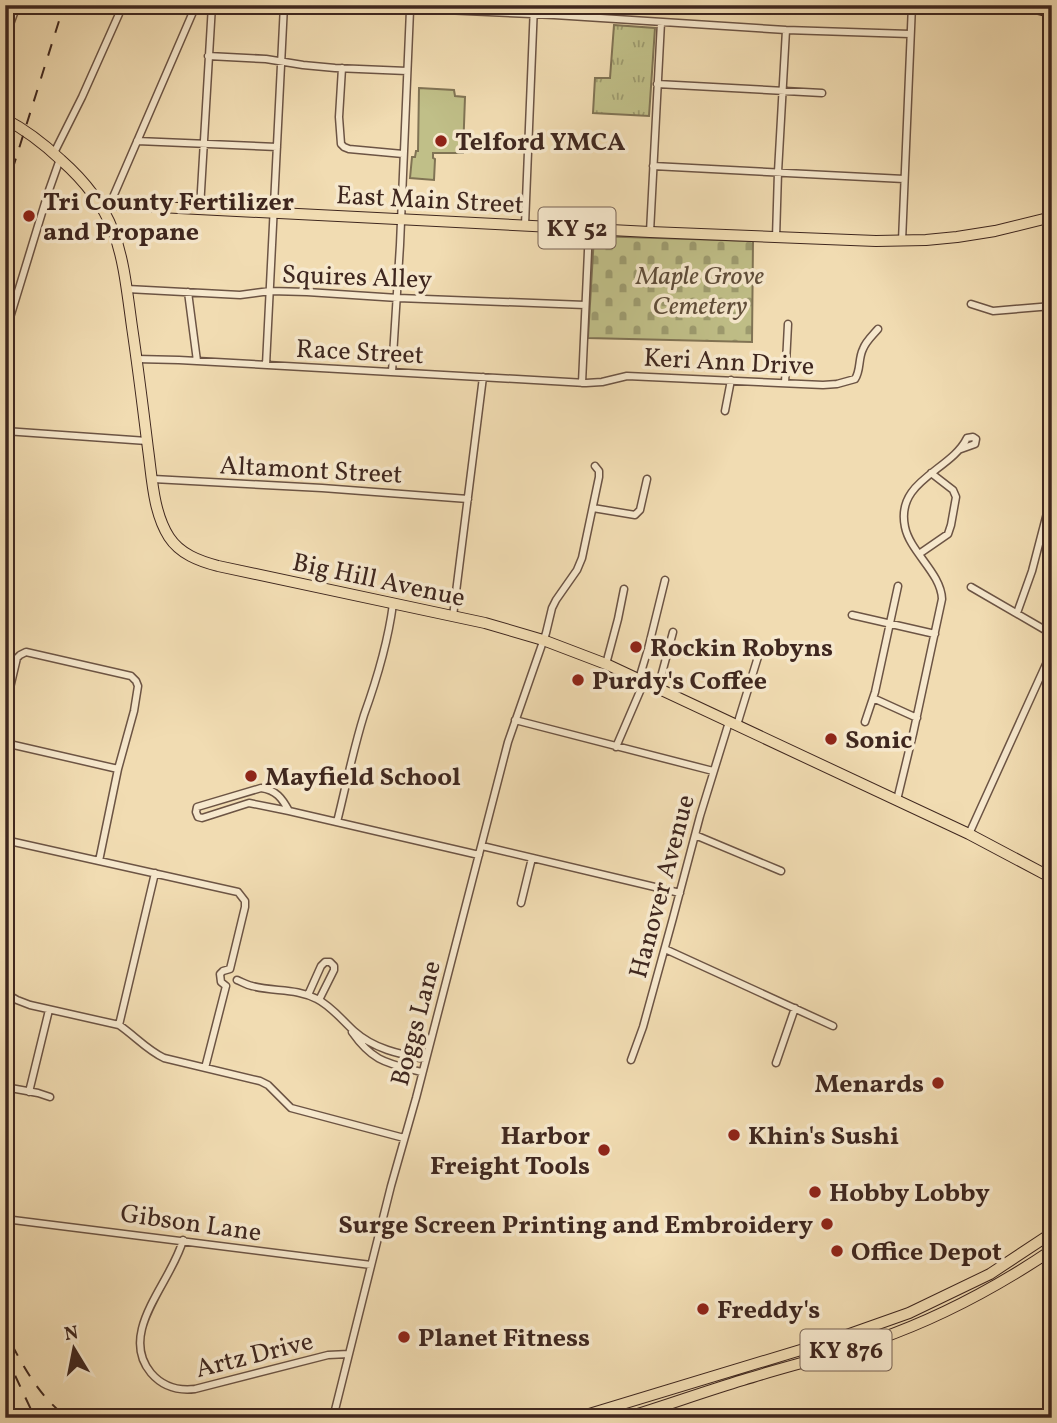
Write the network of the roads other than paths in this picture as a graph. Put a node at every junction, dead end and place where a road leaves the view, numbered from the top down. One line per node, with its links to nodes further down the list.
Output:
1 (17, 5): 17 (street)
2 (123, 5): 30 (street)
3 (197, 5): 26 (street)
4 (212, 5): 18 (street)
5 (284, 5): 19 (street)
6 (334, 5): 11 (street)
7 (534, 5): 13 (street)
8 (912, 5): 16 (street)
9 (1019, 5): 10 (street)
10 (1030, 7): 12 (street)
11 (410, 10): 13 (street); 21 (street)
12 (1052, 13)
13 (534, 15): 14 (street); 39 (street)
14 (661, 22): 15 (street); 22 (street)
15 (786, 30): 16 (street); 23 (street)
16 (910, 34): 33 (street)
17 (5, 38)
18 (208, 56): 19 (street); 27 (street)
19 (282, 61): 20 (street); 28 (street)
20 (342, 68): 21 (street); 29 (street)
21 (407, 71): 29 (street)
22 (657, 84): 23 (street); 31 (street)
23 (783, 91): 24 (street); 32 (street)
24 (822, 93)
25 (5, 119): 30 (main road)
26 (137, 141): 27 (street); 34 (street)
27 (204, 144): 28 (street); 35 (street)
28 (277, 147): 36 (street)
29 (403, 154): 38 (street)
30 (57, 156): 34 (main road); 53 (street)
31 (653, 166): 32 (street); 41 (street)
32 (778, 172): 33 (street); 42 (street)
33 (904, 179): 43 (street)
34 (105, 204): 35 (main road, East Main Street / KY 52); 44 (main road, Big Hill Avenue)
35 (200, 208): 36 (main road, East Main Street / KY 52)
36 (274, 212): 38 (main road, East Main Street / KY 52); 45 (street)
37 (1052, 217): 43 (main road, East Main Street / KY 52)
38 (400, 219): 39 (main road, East Main Street / KY 52); 47 (street)
39 (525, 225): 40 (main road, East Main Street / KY 52)
40 (589, 229): 41 (main road, East Main Street / KY 52); 49 (street)
41 (650, 232): 42 (main road, East Main Street / KY 52)
42 (776, 238): 43 (main road, East Main Street / KY 52)
43 (902, 241)
44 (127, 289): 46 (street, Squires Alley); 54 (main road, Big Hill Avenue)
45 (270, 291): 46 (street, Squires Alley); 47 (street, Squires Alley); 56 (street)
46 (188, 292): 55 (street)
47 (398, 298): 49 (street, Squires Alley); 57 (street)
48 (971, 304): 50 (street)
49 (585, 305): 60 (street)
50 (1052, 306)
51 (788, 324): 61 (street)
52 (878, 329): 61 (street, Keri Ann Drive)
53 (5, 334)
54 (136, 359): 55 (street, Race Street); 64 (main road, Big Hill Avenue)
55 (197, 361): 56 (street, Race Street)
56 (266, 365): 57 (street, Race Street)
57 (392, 372): 58 (street, Race Street)
58 (483, 377): 60 (street, Race Street); 71 (street)
59 (731, 380): 60 (street, Keri Ann Drive); 61 (street, Keri Ann Drive); 62 (street)
60 (582, 383)
61 (785, 383)
62 (725, 411)
63 (5, 430): 64 (street)
64 (148, 442): 69 (main road, Big Hill Avenue)
65 (961, 449): 67 (street)
66 (595, 466): 72 (street, Boggs Lane)
67 (931, 473): 73 (street); 73 (street)
68 (647, 479): 72 (street)
69 (153, 480): 71 (street, Altamont Street); 78 (main road, Big Hill Avenue)
70 (1052, 494): 79 (street)
71 (468, 499): 81 (street)
72 (593, 508): 86 (street, Boggs Lane)
73 (919, 554): 84 (street)
74 (665, 580): 90 (street)
75 (898, 586): 82 (street)
76 (971, 587): 79 (street)
77 (624, 589): 89 (street)
78 (393, 604): 81 (main road, Big Hill Avenue); 104 (street)
79 (1017, 614): 85 (street)
80 (852, 615): 82 (street)
81 (453, 616): 86 (main road, Big Hill Avenue)
82 (890, 623): 84 (street); 92 (street)
83 (673, 632): 91 (street)
84 (935, 634): 94 (street)
85 (1052, 634)
86 (543, 640): 89 (main road, Big Hill Avenue); 95 (street, Boggs Lane)
87 (761, 647): 97 (street, Hanover Avenue)
88 (1052, 651): 105 (street)
89 (606, 664): 90 (main road, Big Hill Avenue)
90 (642, 681): 91 (main road, Big Hill Avenue); 99 (street)
91 (658, 688): 97 (main road, Big Hill Avenue)
92 (873, 698): 94 (street); 96 (street)
93 (5, 709): 100 (street)
94 (916, 718): 102 (street)
95 (515, 720): 99 (street); 108 (street, Boggs Lane)
96 (865, 722)
97 (733, 723): 101 (street, Hanover Avenue); 102 (main road, Big Hill Avenue)
98 (5, 743): 100 (street)
99 (616, 747): 101 (street)
100 (118, 769): 111 (street)
101 (713, 771): 106 (street, Hanover Avenue)
102 (897, 800): 105 (main road, Big Hill Avenue)
103 (289, 811): 103 (street); 104 (street)
104 (337, 822): 109 (street)
105 (969, 834): 114 (main road, Big Hill Avenue)
106 (695, 835): 112 (street); 115 (street, Hanover Avenue)
107 (5, 840): 111 (street)
108 (482, 846): 109 (street, Boggs Lane); 110 (street)
109 (479, 855): 129 (street, Boggs Lane)
110 (533, 858): 115 (street); 116 (street)
111 (99, 861): 113 (street)
112 (781, 870)
113 (155, 873): 118 (street); 126 (street)
114 (1052, 878)
115 (680, 893): 117 (street, Hanover Avenue)
116 (521, 903)
117 (664, 949): 124 (street); 130 (street, Hanover Avenue)
118 (230, 970): 119 (street); 120 (street)
119 (237, 980): 120 (street); 122 (street)
120 (226, 986): 132 (street)
121 (5, 993): 125 (street)
122 (308, 995): 123 (street); 123 (street)
123 (319, 1000): 128 (street)
124 (795, 1008): 127 (street); 131 (street)
125 (49, 1010): 126 (street); 135 (street)
126 (119, 1026): 132 (street)
127 (833, 1026)
128 (350, 1027): 129 (street); 133 (street)
129 (425, 1059): 133 (street, Boggs Lane)
130 (631, 1060)
131 (776, 1063)
132 (205, 1068): 137 (street)
133 (421, 1072): 137 (street, Boggs Lane)
134 (5, 1087): 135 (street)
135 (29, 1092): 136 (street)
136 (50, 1097)
137 (404, 1138): 142 (street, Boggs Lane)
138 (5, 1219): 140 (street, Gibson Lane)
139 (1052, 1233): 143 (main road, KY 876)
140 (183, 1240): 142 (street, Gibson Lane); 144 (street, Artz Drive)
141 (1052, 1250): 145 (main road, KY 876)
142 (371, 1265): 144 (street, Boggs Lane)
143 (801, 1349): 145 (main road); 147 (main road, KY 876)
144 (349, 1354): 146 (street, Boggs Lane)
145 (742, 1380): 148 (main road, KY 876)
146 (333, 1418)
147 (576, 1418)
148 (625, 1418)

